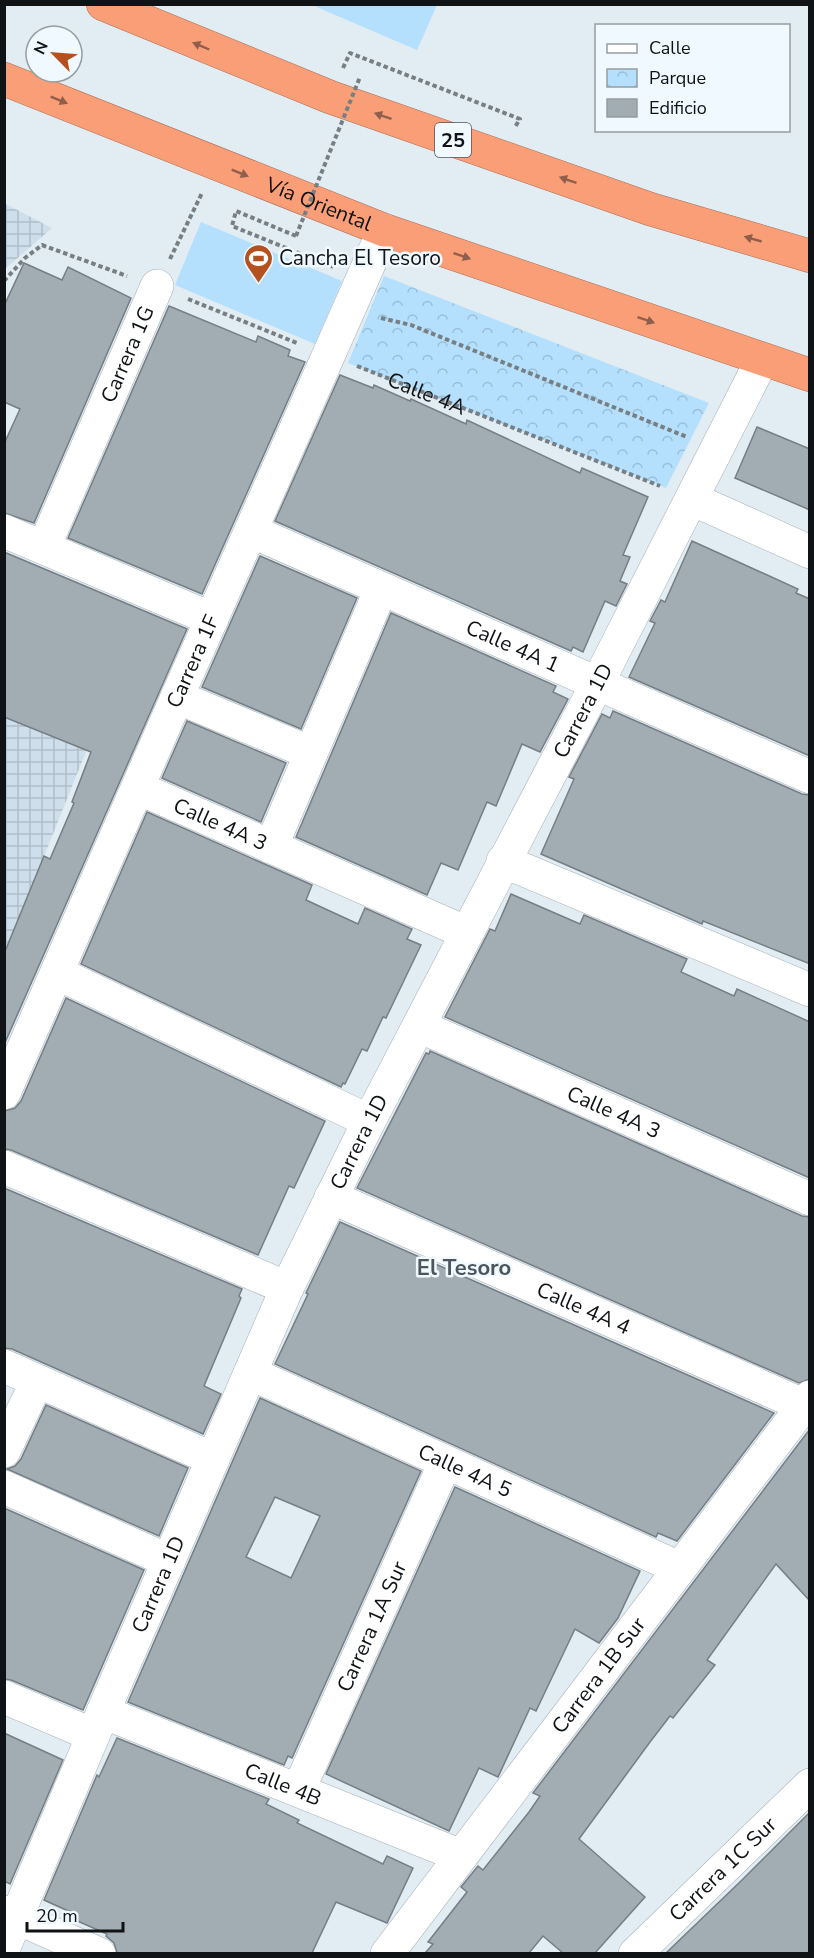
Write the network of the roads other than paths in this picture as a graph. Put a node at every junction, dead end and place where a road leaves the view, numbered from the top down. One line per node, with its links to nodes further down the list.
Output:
1 (103, 4): 4 (highway, 25, one-way to 1)
2 (4, 79): 3 (highway, Vía Oriental, one-way to 3)
3 (384, 230): 6 (highway, Vía Oriental, one-way to 6); 10 (street, Carrera 1F)
4 (810, 256)
5 (157, 286): 11 (street, Carrera 1G)
6 (762, 360): 7 (highway, Vía Oriental); 8 (street, Carrera 1D)
7 (810, 375)
8 (692, 499): 12 (street); 15 (street, Carrera 1D)
9 (4, 531): 11 (street)
10 (251, 531): 13 (street, Calle 4A 1); 14 (street, Carrera 1F)
11 (44, 547): 14 (street)
12 (810, 552)
13 (381, 589): 15 (street, Calle 4A 1); 17 (street)
14 (212, 619): 16 (street, Carrera 1F)
15 (597, 684): 18 (street, Calle 4A 1); 21 (street, Carrera 1D)
16 (177, 697): 17 (street); 19 (street, Carrera 1F)
17 (311, 753): 20 (street)
18 (810, 777)
19 (138, 788): 20 (street, Calle 4A 3); 23 (street, Carrera 1F)
20 (271, 847): 22 (street, Calle 4A 3)
21 (503, 861): 22 (street, Carrera 1D); 24 (street)
22 (466, 933): 25 (street, Carrera 1D)
23 (57, 973): 26 (street, Carrera 1F); 27 (street)
24 (810, 990)
25 (419, 1026): 27 (street, Carrera 1D); 30 (street, Calle 4A 3)
26 (4, 1093)
27 (369, 1120): 29 (street, Carrera 1D)
28 (4, 1167): 31 (street)
29 (331, 1197): 31 (street, Carrera 1D); 35 (street, Calle 4A 4)
30 (810, 1199)
31 (287, 1288): 33 (street, Carrera 1D)
32 (4, 1366): 34 (street)
33 (250, 1373): 37 (street, Carrera 1D); 38 (street, Calle 4A 5)
34 (37, 1381): 36 (street); 37 (street)
35 (806, 1401): 41 (street, Carrera 1B Sur)
36 (4, 1451)
37 (213, 1459): 40 (street, Carrera 1D)
38 (445, 1463): 41 (street, Calle 4A 5); 44 (street, Carrera 1A Sur)
39 (4, 1487): 40 (street)
40 (169, 1561): 43 (street, Carrera 1D)
41 (679, 1568): 46 (street, Carrera 1B Sur)
42 (4, 1696): 43 (street, Calle 4B)
43 (98, 1723): 44 (street, Calle 4B); 47 (street, Carrera 1D)
44 (299, 1789): 46 (street, Calle 4B)
45 (808, 1789): 51 (street, Carrera 1C Sur)
46 (461, 1856): 50 (street, Carrera 1B Sur)
47 (11, 1915): 48 (street, Carrera 1D); 49 (street)
48 (4, 1947)
49 (99, 1953)
50 (387, 1953)
51 (635, 1953)

